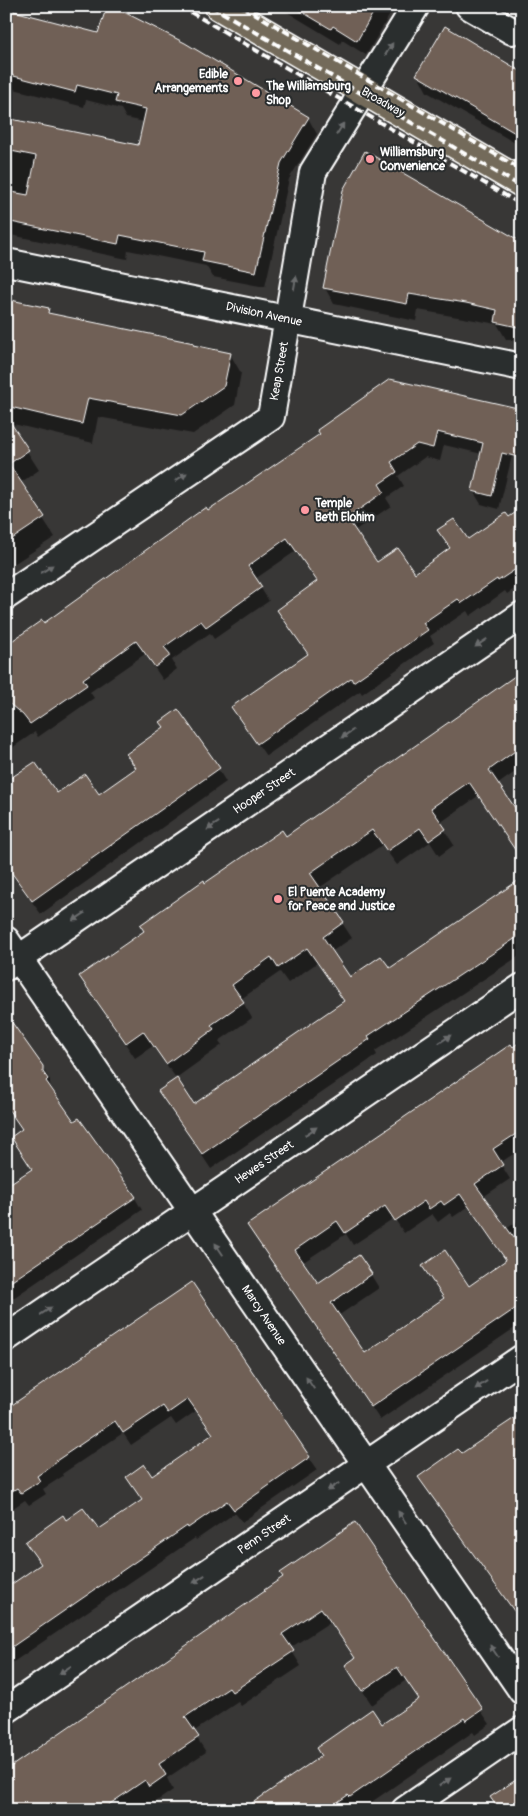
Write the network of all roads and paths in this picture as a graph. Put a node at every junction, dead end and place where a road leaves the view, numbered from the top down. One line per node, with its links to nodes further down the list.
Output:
1 (219, 6): 5 (main road, Broadway)
2 (416, 6): 5 (street, Keap Street, one-way to 2)
3 (469, 6): 4 (street)
4 (512, 31)
5 (364, 91): 6 (main road, Broadway); 8 (street, Keap Street, one-way to 5)
6 (522, 183)
7 (6, 262): 8 (street, Division Avenue)
8 (288, 319): 9 (street, Division Avenue); 10 (street, Keap Street, one-way to 8)
9 (522, 367)
10 (6, 596)
11 (522, 615): 12 (street, Hooper Street, one-way to 12)
12 (10, 955): 14 (street, Marcy Avenue)
13 (522, 986): 14 (street, Hewes Street, one-way to 13)
14 (193, 1211): 15 (street, Hewes Street, one-way to 14); 17 (street, Marcy Avenue, one-way to 14)
15 (6, 1338)
16 (522, 1358): 17 (street, Penn Street, one-way to 17)
17 (366, 1464): 18 (street, Marcy Avenue, one-way to 17); 19 (street, Penn Street, one-way to 19)
18 (522, 1691)
19 (6, 1710)
20 (522, 1730): 21 (street, one-way to 20)
21 (405, 1810)

